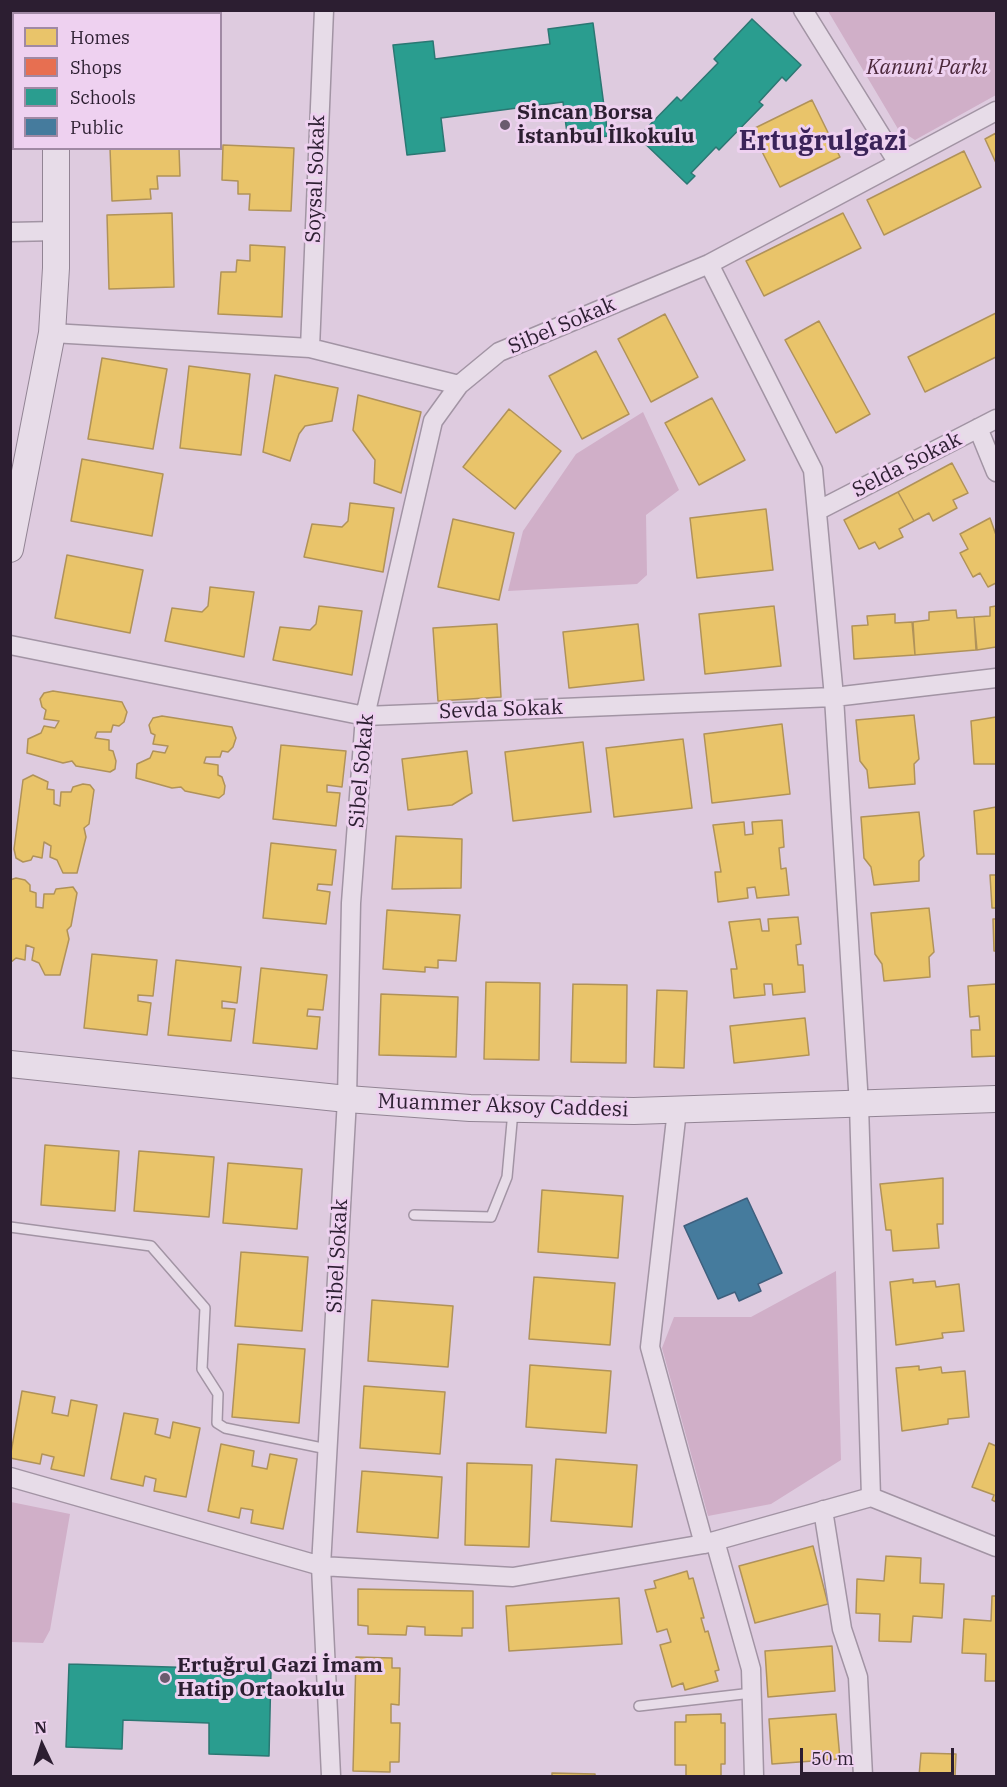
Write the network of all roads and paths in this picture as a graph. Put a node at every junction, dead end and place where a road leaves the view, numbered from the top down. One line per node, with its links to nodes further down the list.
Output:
1 (324, 10): 10 (street, Soysal Sokak)
2 (803, 10): 5 (street)
3 (996, 111): 5 (street, Sibel Sokak)
4 (56, 150): 6 (street)
5 (898, 164): 8 (street, Sibel Sokak)
6 (56, 231): 7 (street); 9 (street)
7 (10, 232)
8 (709, 264): 11 (street, Sibel Sokak); 15 (street)
9 (52, 333): 10 (street); 16 (street)
10 (310, 348): 11 (street)
11 (459, 385): 20 (street, Sibel Sokak)
12 (996, 418): 13 (street, Selda Sokak)
13 (978, 428): 14 (street); 15 (street, Selda Sokak)
14 (996, 472)
15 (817, 511): 19 (street)
16 (10, 549)
17 (10, 645): 20 (street, Sevda Sokak)
18 (996, 678): 19 (street, Sevda Sokak)
19 (834, 697): 20 (street, Sevda Sokak); 24 (street)
20 (365, 716): 22 (street, Sibel Sokak)
21 (10, 1064): 22 (street, Muammer Aksoy Caddesi)
22 (347, 1099): 25 (street, Muammer Aksoy Caddesi); 29 (street, Sibel Sokak)
23 (996, 1099): 24 (street, Muammer Aksoy Caddesi)
24 (859, 1105): 26 (street, Muammer Aksoy Caddesi); 31 (street)
25 (514, 1109): 26 (street, Muammer Aksoy Caddesi); 27 (lane)
26 (676, 1110): 33 (street)
27 (414, 1215)
28 (10, 1227): 29 (lane)
29 (327, 1449): 35 (street, Sibel Sokak)
30 (10, 1477): 35 (street)
31 (871, 1497): 32 (street); 34 (street)
32 (823, 1510): 33 (street); 40 (street)
33 (710, 1542): 35 (street); 36 (street)
34 (996, 1546)
35 (321, 1566): 38 (street, Sibel Sokak)
36 (752, 1693): 37 (lane); 39 (street)
37 (639, 1706)
38 (331, 1776)
39 (754, 1776)
40 (862, 1776)

